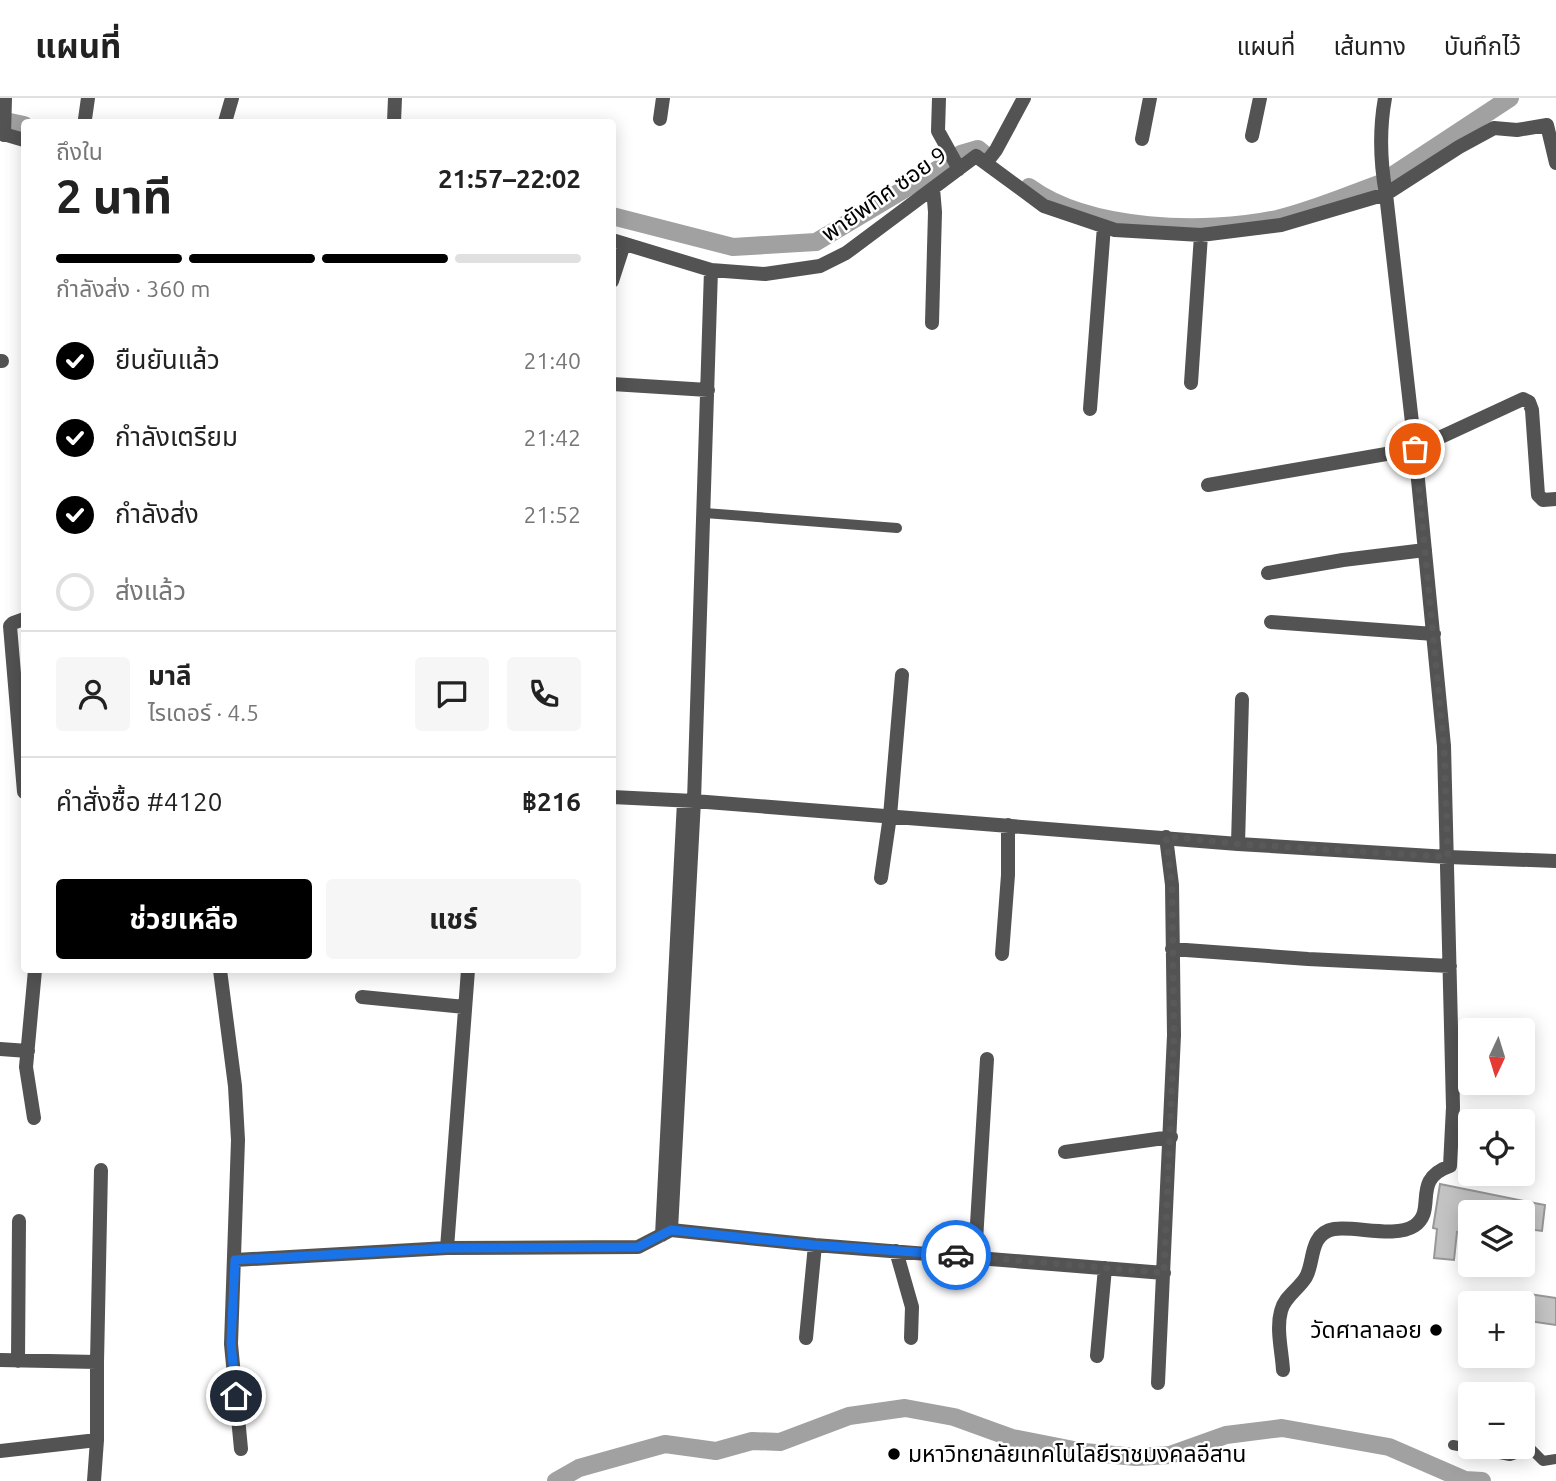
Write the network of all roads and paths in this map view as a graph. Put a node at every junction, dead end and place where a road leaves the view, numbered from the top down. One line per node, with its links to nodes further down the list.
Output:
1 (5, 98): 15 (street)
2 (88, 98): 11 (street)
3 (232, 98): 12 (street)
4 (395, 98): 13 (street)
5 (663, 98): 14 (street)
6 (939, 98): 21 (street)
7 (1024, 98): 19 (street, พายัพทิศ ซอย 9)
8 (1150, 98): 18 (street)
9 (1261, 98): 16 (street)
10 (1385, 98): 23 (street)
11 (85, 119)
12 (226, 119)
13 (394, 119)
14 (660, 119)
15 (2, 134): 17 (street)
16 (1252, 135)
17 (21, 139)
18 (1142, 139)
19 (981, 160): 21 (street, พายัพทิศ ซอย 9); 24 (street)
20 (1556, 163): 23 (street)
21 (959, 169): 22 (street, พายัพทิศ ซอย 9)
22 (933, 188): 27 (street, พายัพทิศ ซอย 9); 28 (street)
23 (1386, 194): 25 (street); 33 (street)
24 (1104, 226): 25 (street); 32 (street)
25 (1201, 235): 29 (street)
26 (618, 242): 27 (street, พายัพทิศ ซอย 9)
27 (711, 270): 31 (street)
28 (932, 323)
29 (1191, 383)
30 (616, 384): 31 (street)
31 (708, 390): 36 (street)
32 (1090, 409)
33 (1415, 449): 34 (street); 35 (street); 38 (street)
34 (1208, 485)
35 (1556, 499)
36 (705, 513): 37 (lane); 47 (street)
37 (897, 528)
38 (1425, 550): 39 (street); 42 (street)
39 (1268, 573)
40 (21, 620): 45 (street)
41 (1271, 622): 42 (street)
42 (1434, 634): 52 (street)
43 (902, 675): 48 (street)
44 (1242, 699): 51 (street)
45 (21, 756)
46 (616, 797): 47 (street)
47 (689, 801): 48 (street); 71 (street)
48 (890, 816): 49 (street); 54 (street)
49 (1008, 825): 50 (street); 56 (street)
50 (1166, 836): 51 (street); 55 (street)
51 (1238, 844): 52 (street)
52 (1448, 857): 53 (street); 57 (street)
53 (1556, 861)
54 (881, 878)
55 (1172, 948): 57 (street); 67 (street)
56 (1002, 954)
57 (1450, 966): 85 (street)
58 (35, 973): 64 (street)
59 (220, 973): 76 (street)
60 (468, 973): 62 (street)
61 (362, 997): 62 (street)
62 (465, 1007): 73 (street)
63 (0, 1049): 64 (street)
64 (28, 1051): 66 (street)
65 (987, 1059): 75 (street)
66 (34, 1118)
67 (1171, 1137): 68 (street); 78 (street)
68 (1065, 1152)
69 (101, 1170): 84 (street)
70 (19, 1221): 83 (street)
71 (666, 1233): 72 (street); 73 (street)
72 (814, 1245): 74 (street); 79 (street)
73 (447, 1248): 76 (street)
74 (896, 1251): 75 (street); 80 (street)
75 (975, 1257): 77 (street)
76 (235, 1260): 89 (street)
77 (1105, 1268): 78 (street); 81 (street)
78 (1164, 1273): 86 (street)
79 (806, 1338)
80 (911, 1338)
81 (1097, 1356)
82 (0, 1360): 83 (street)
83 (18, 1361): 84 (street)
84 (97, 1362): 87 (street)
85 (1283, 1370)
86 (1158, 1383)
87 (97, 1440): 90 (street); 92 (street)
88 (1453, 1445): 91 (lane)
89 (241, 1449)
90 (0, 1451)
91 (1556, 1459)
92 (94, 1481)

